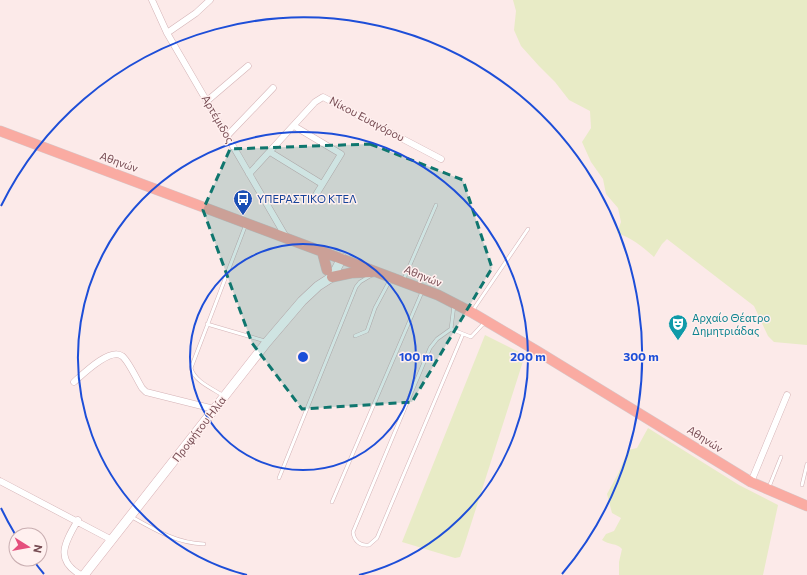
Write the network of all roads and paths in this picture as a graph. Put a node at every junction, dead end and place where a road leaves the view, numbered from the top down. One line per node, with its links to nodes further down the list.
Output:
1 (152, 0): 3 (street, Αρτέμιδος)
2 (210, 0): 3 (street)
3 (167, 33): 6 (street, Αρτέμιδος)
4 (248, 66): 6 (street)
5 (273, 88): 9 (street)
6 (207, 101): 9 (street, Αρτέμιδος)
7 (294, 126): 10 (street, Νίκου Ευαγόρου); 11 (street, Νίκου Ευαγόρου); 13 (street)
8 (0, 131): 16 (main road, Αθηνών)
9 (228, 136): 12 (street, Αρτέμιδος)
10 (270, 152): 12 (street, Νίκου Ευαγόρου); 13 (street)
11 (441, 159)
12 (249, 174): 18 (street, Αρτέμιδος)
13 (322, 184): 14 (street)
14 (314, 198)
15 (436, 205): 24 (lane)
16 (247, 223): 18 (main road, Αθηνών); 29 (lane)
17 (528, 229): 27 (lane)
18 (286, 237): 19 (main road, Αθηνών)
19 (322, 251): 20 (main road, Αθηνών); 22 (main road)
20 (338, 257): 21 (main road, Αθηνών); 22 (street)
21 (379, 272): 22 (main road); 23 (main road, Αθηνών); 41 (lane)
22 (330, 274): 33 (street, Προφήτου Ηλία)
23 (392, 276): 24 (main road, Αθηνών); 32 (lane)
24 (403, 281): 25 (main road, Αθηνών)
25 (423, 288): 26 (main road, Αθηνών); 46 (lane)
26 (454, 303): 27 (main road, Αθηνών); 30 (lane)
27 (471, 312): 28 (main road, Αθηνών)
28 (486, 321): 31 (lane); 43 (main road, Αθηνών)
29 (207, 324): 33 (lane); 36 (lane)
30 (451, 329): 31 (lane); 31 (lane)
31 (463, 334)
32 (355, 336)
33 (267, 342): 36 (street, Προφήτου Ηλία)
34 (74, 382): 37 (street)
35 (787, 395): 43 (street)
36 (224, 396): 37 (street, Προφήτου Ηλία)
37 (214, 409): 48 (street, Προφήτου Ηλία)
38 (781, 457): 45 (lane)
39 (807, 464): 40 (lane)
40 (806, 470): 44 (lane)
41 (279, 478)
42 (0, 481): 49 (street)
43 (750, 482): 45 (main road, Αθηνών)
44 (802, 485)
45 (768, 490): 47 (main road, Αθηνών)
46 (332, 502)
47 (807, 506)
48 (131, 517): 50 (street, Προφήτου Ηλία); 51 (lane)
49 (78, 520): 50 (street); 52 (street)
50 (112, 540): 53 (street, Προφήτου Ηλία)
51 (204, 544)
52 (81, 575)
53 (84, 575)

